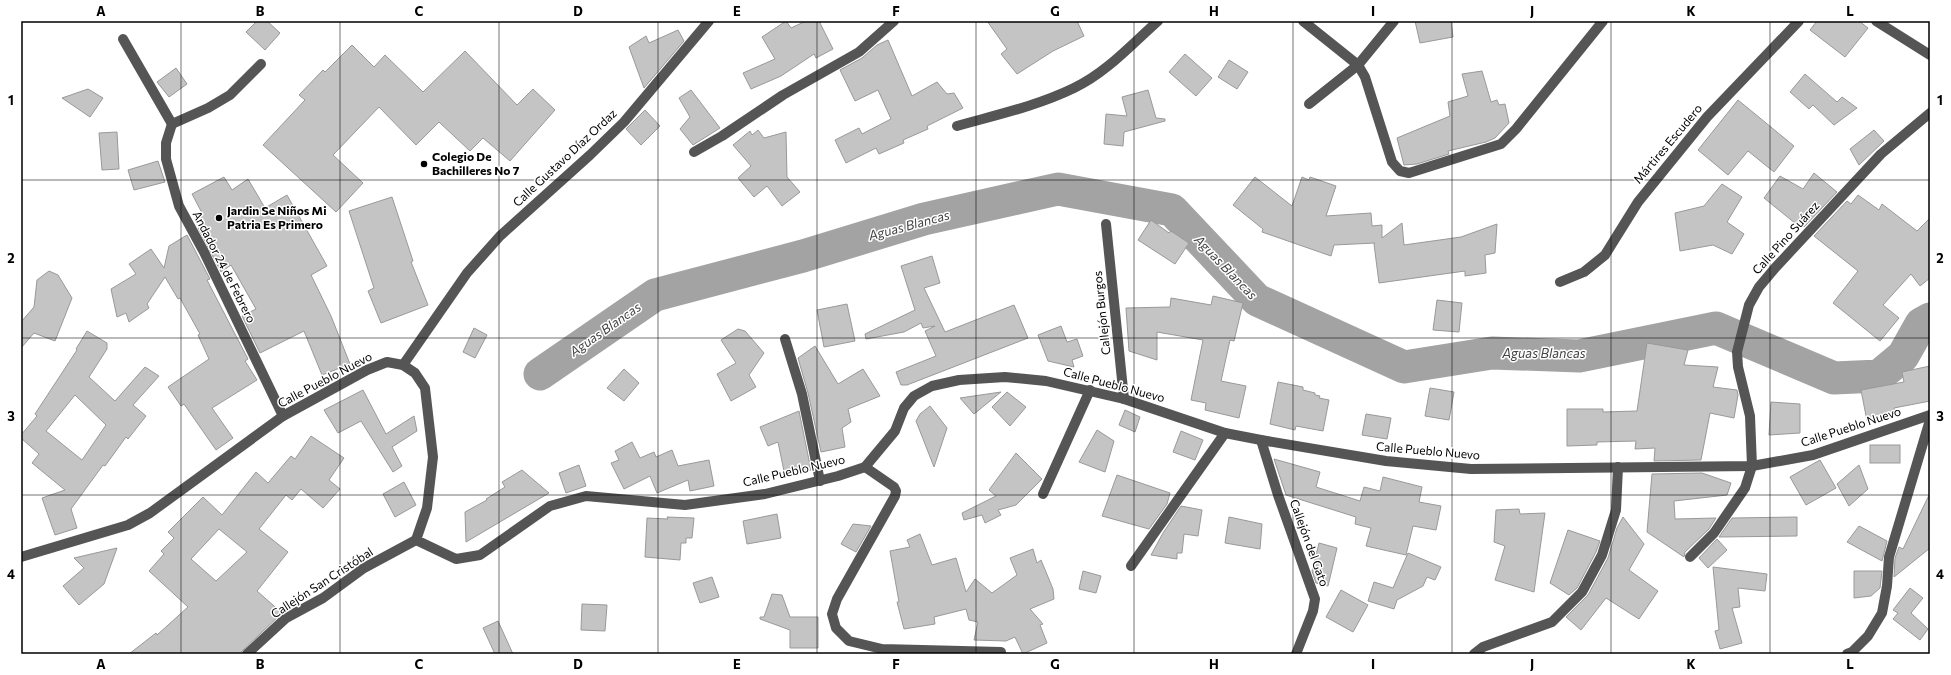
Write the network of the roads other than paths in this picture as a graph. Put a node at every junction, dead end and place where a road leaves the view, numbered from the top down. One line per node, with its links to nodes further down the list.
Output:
1 (894, 21): 17 (street)
2 (1158, 21): 16 (street)
3 (1303, 21): 12 (street)
4 (1394, 21): 12 (street)
5 (1603, 21): 12 (street)
6 (1799, 21): 19 (street, Mártires Escudero)
7 (1876, 21): 10 (street)
8 (708, 22): 21 (street, Calle Gustavo Díaz Ordaz)
9 (123, 39): 15 (street)
10 (1930, 55)
11 (261, 64): 15 (street)
12 (1358, 64): 13 (street)
13 (1309, 104)
14 (1930, 113): 29 (street, Calle Pino Suárez)
15 (172, 124): 25 (street, Andador 24 de Febrero)
16 (957, 126)
17 (694, 152)
18 (1106, 224): 23 (street, Callejón Burgos)
19 (1560, 282)
20 (785, 339): 32 (street)
21 (403, 365): 25 (street, Calle Pueblo Nuevo); 34 (street)
22 (1090, 390): 23 (street, Calle Pueblo Nuevo); 30 (street, Calle Pueblo Nuevo); 33 (street)
23 (1124, 399): 27 (street, Calle Pueblo Nuevo)
24 (1930, 415): 29 (street, Calle Pueblo Nuevo)
25 (283, 416): 35 (street, Calle Pueblo Nuevo)
26 (1930, 420): 42 (street)
27 (1225, 433): 28 (street, Calle Pueblo Nuevo); 37 (street)
28 (1261, 440): 31 (street, Calle Pueblo Nuevo); 40 (street, Callejón del Gato)
29 (1752, 466): 31 (street, Calle Pueblo Nuevo); 36 (street, Calle Pino Suárez)
30 (865, 467): 32 (street, Calle Pueblo Nuevo); 38 (street)
31 (1618, 467): 41 (street)
32 (820, 481): 34 (street, Calle Pueblo Nuevo)
33 (1043, 494)
34 (419, 541): 39 (street, Callejón San Cristóbal)
35 (21, 557)
36 (1690, 557)
37 (1131, 566)
38 (1001, 652)
39 (247, 654)
40 (1296, 654)
41 (1474, 654)
42 (1847, 654)

